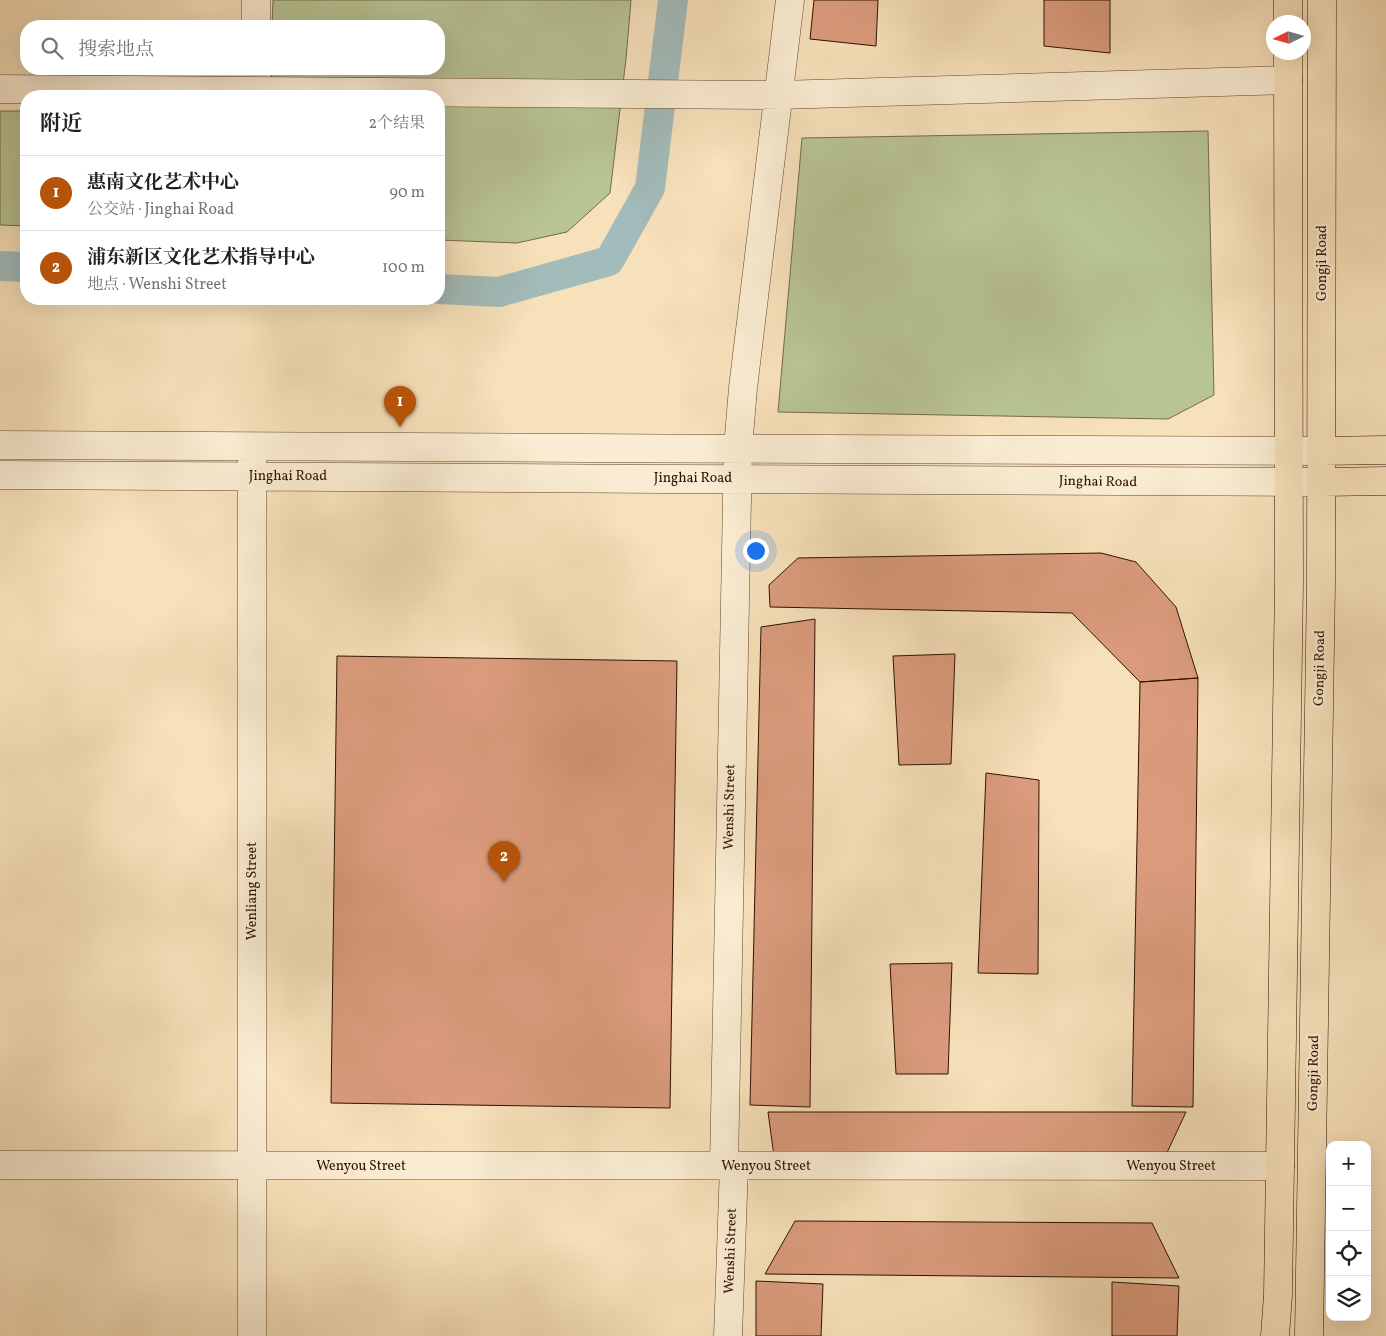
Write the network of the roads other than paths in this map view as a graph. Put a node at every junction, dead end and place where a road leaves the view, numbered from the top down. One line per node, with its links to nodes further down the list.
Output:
1 (256, 0): 6 (street)
2 (790, 0): 11 (street, Wenshi Street)
3 (1288, 0): 5 (main road)
4 (1322, 0): 17 (main road, Gongji Road)
5 (1288, 15)
6 (256, 20)
7 (1288, 60): 9 (main road)
8 (255, 80): 10 (street); 11 (street)
9 (1288, 80): 11 (street); 16 (main road)
10 (0, 88)
11 (779, 95): 14 (street, Wenshi Street)
12 (0, 445): 13 (street)
13 (252, 446): 14 (street); 19 (street, Wenliang Street)
14 (738, 448): 16 (street); 20 (street, Wenshi Street)
15 (1386, 450): 17 (main road)
16 (1288, 451): 17 (street); 22 (main road)
17 (1322, 451): 23 (main road, Gongji Road)
18 (0, 475): 19 (street, Jinghai Road)
19 (252, 476): 20 (street, Jinghai Road); 25 (street, Wenliang Street)
20 (737, 478): 22 (street, Jinghai Road); 26 (street, Wenshi Street)
21 (1386, 481): 23 (main road, Jinghai Road)
22 (1289, 482): 23 (street, Jinghai Road); 27 (main road)
23 (1322, 482): 31 (main road, Gongji Road)
24 (0, 1166): 25 (street, Wenyou Street)
25 (252, 1166): 26 (street, Wenyou Street); 28 (street, Wenliang Street)
26 (729, 1166): 27 (street, Wenyou Street); 29 (street, Wenshi Street)
27 (1280, 1166): 30 (main road)
28 (252, 1336)
29 (728, 1336)
30 (1275, 1336)
31 (1309, 1336)

